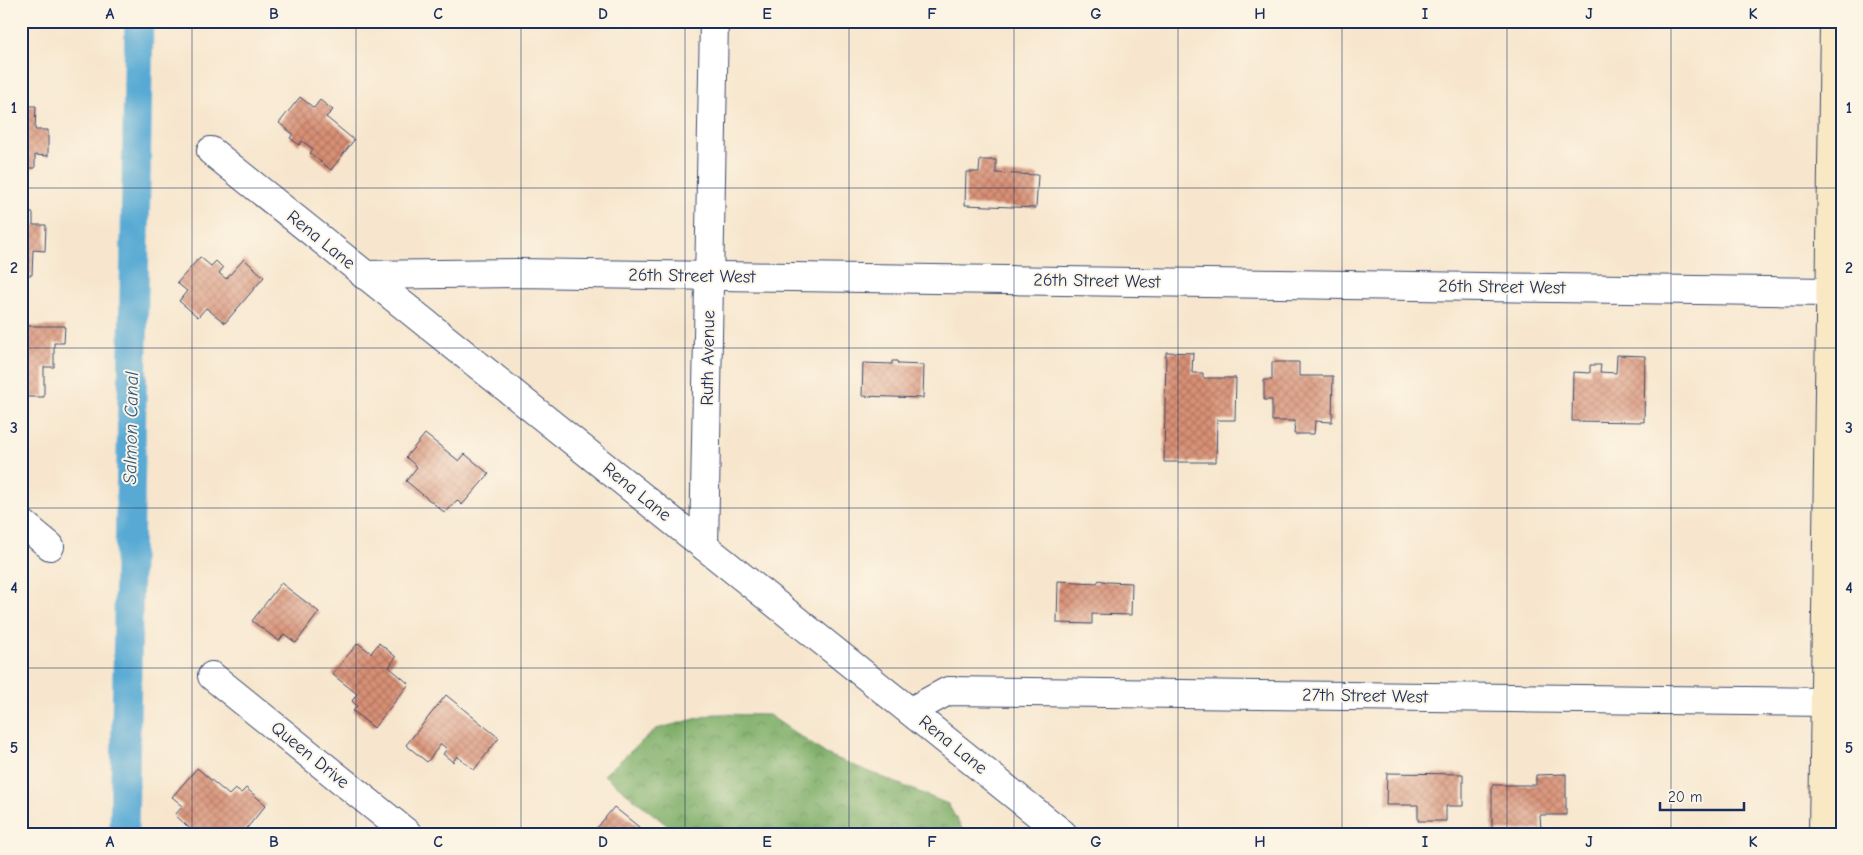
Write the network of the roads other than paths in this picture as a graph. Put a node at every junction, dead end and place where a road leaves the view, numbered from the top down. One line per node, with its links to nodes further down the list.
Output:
1 (714, 21): 5 (street, Ruth Avenue)
2 (1834, 21): 6 (street)
3 (211, 151): 4 (street, Rena Lane)
4 (364, 275): 5 (street, 26th Street West); 9 (street, Rena Lane)
5 (710, 276): 6 (street, 26th Street West); 9 (street, Ruth Avenue)
6 (1830, 292): 11 (street)
7 (21, 522): 8 (street)
8 (50, 546)
9 (704, 546): 12 (street, Rena Lane)
10 (212, 676): 13 (street, Queen Drive)
11 (1825, 702): 12 (street, 27th Street West); 15 (street)
12 (911, 712): 14 (street, Rena Lane)
13 (408, 834)
14 (1063, 834)
15 (1823, 834)

